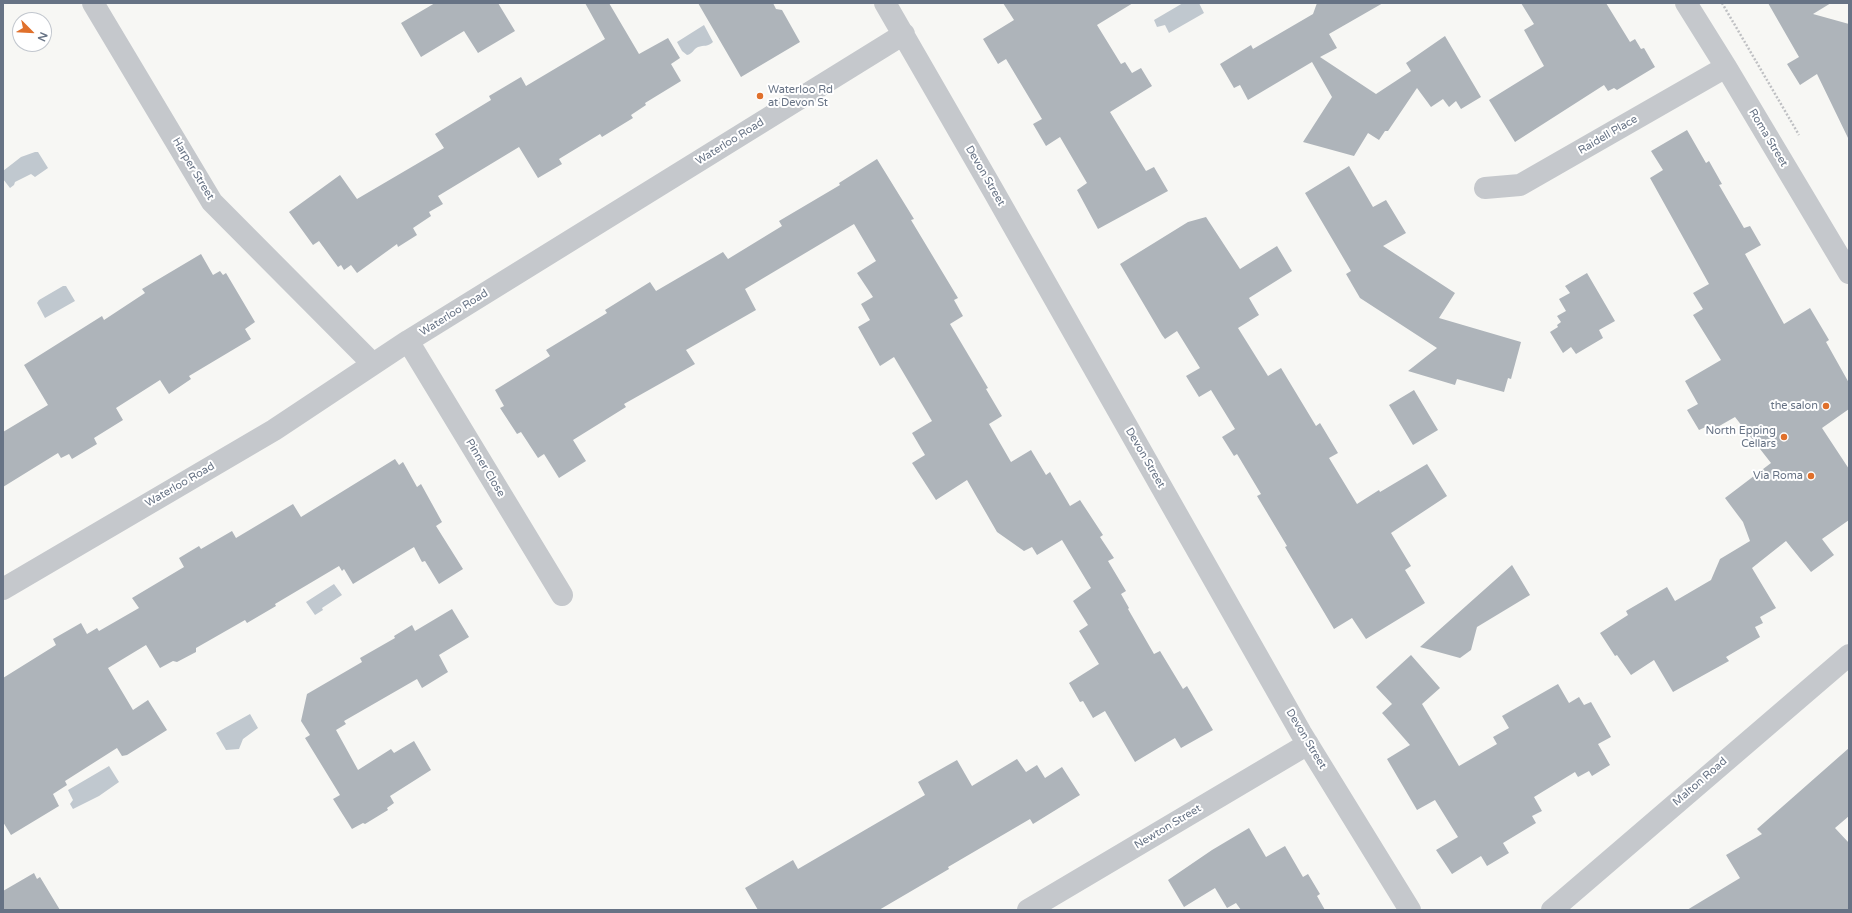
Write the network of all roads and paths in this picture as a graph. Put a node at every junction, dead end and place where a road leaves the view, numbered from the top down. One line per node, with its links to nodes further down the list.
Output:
1 (93, 3): 11 (street, Harper Street)
2 (885, 3): 5 (street, Devon Street)
3 (1686, 3): 6 (street, Roma Street)
4 (1722, 3): 7 (path)
5 (904, 34): 10 (street, Waterloo Road); 15 (street, Devon Street)
6 (1726, 68): 8 (street, Raidell Place); 9 (street, Roma Street)
7 (1800, 137)
8 (1485, 188)
9 (1849, 273)
10 (408, 341): 11 (street, Waterloo Road); 13 (street, Pinner Close)
11 (373, 364): 12 (street, Waterloo Road)
12 (3, 589)
13 (562, 596)
14 (1849, 655): 18 (street, Malton Road)
15 (1308, 744): 16 (street, Newton Street); 17 (street, Devon Street)
16 (1028, 910)
17 (1410, 910)
18 (1552, 910)

